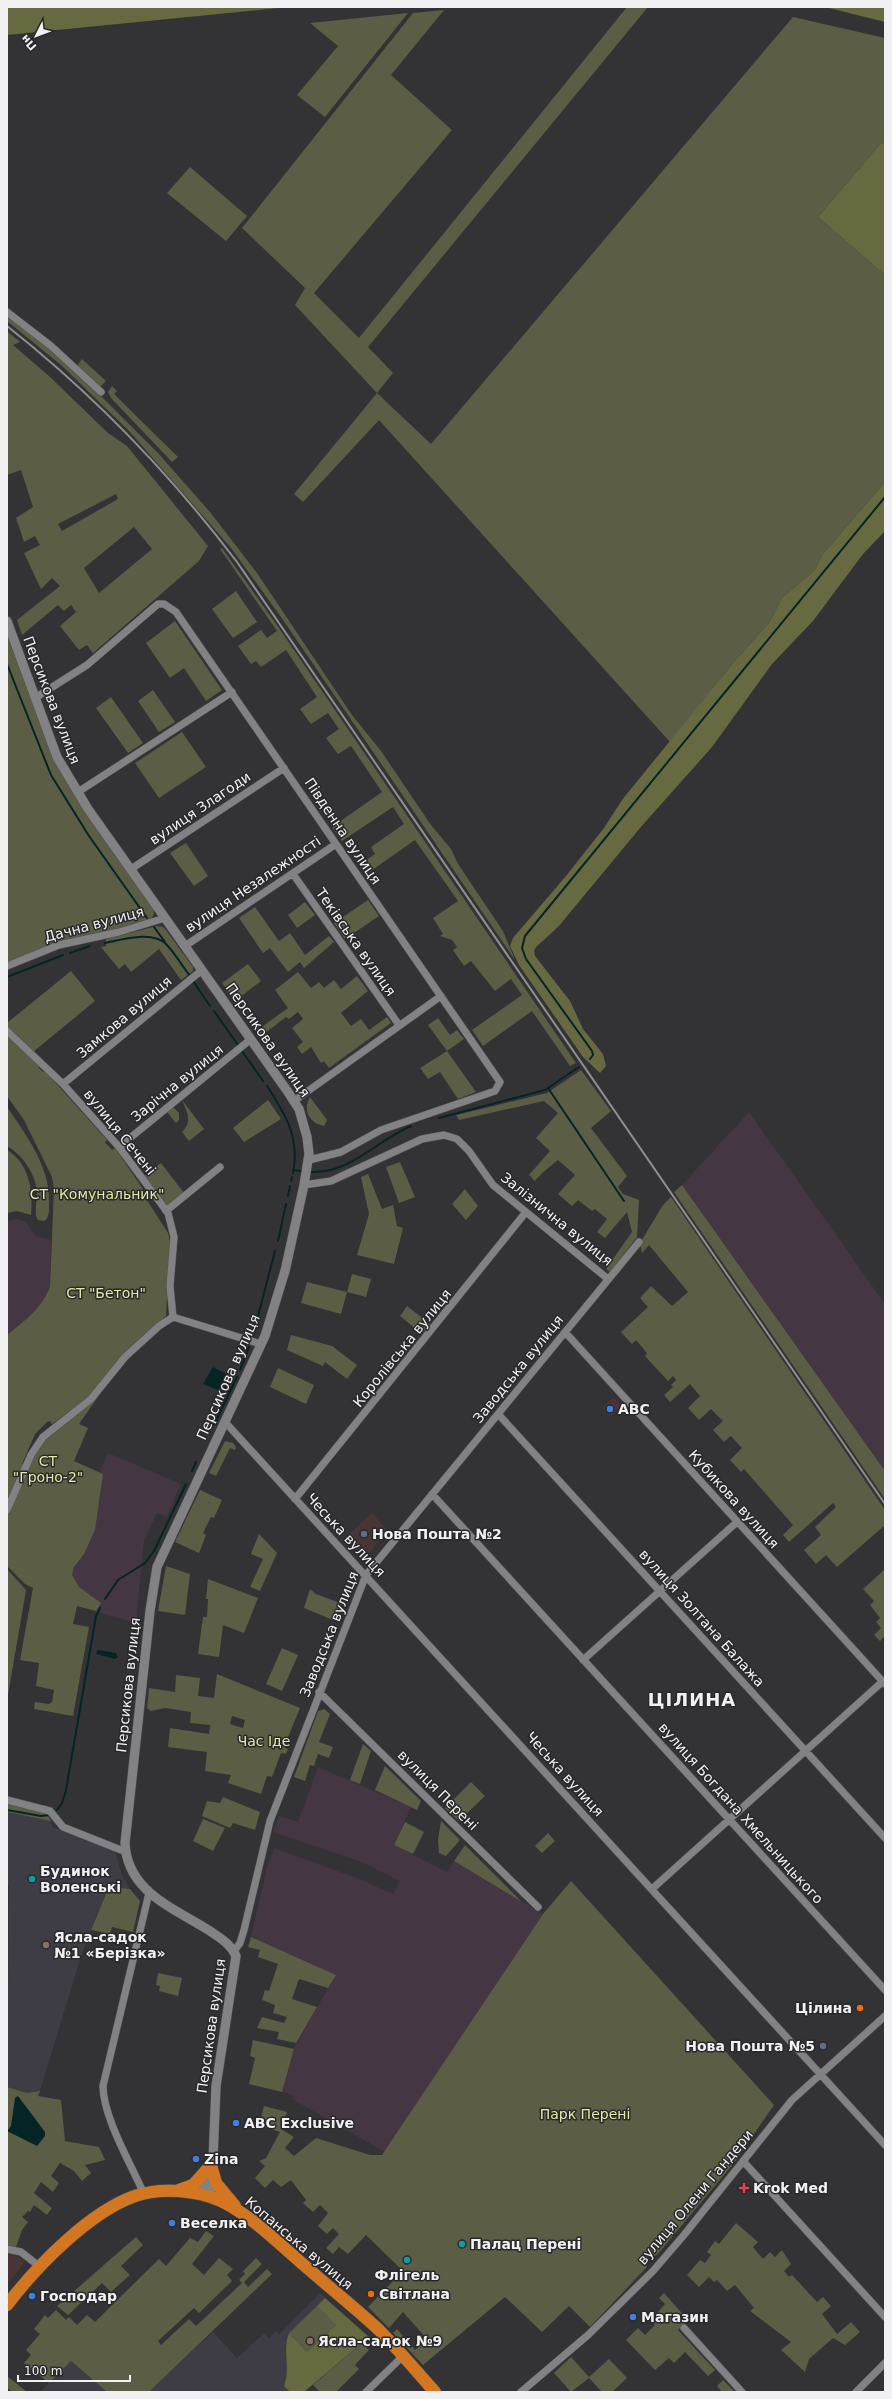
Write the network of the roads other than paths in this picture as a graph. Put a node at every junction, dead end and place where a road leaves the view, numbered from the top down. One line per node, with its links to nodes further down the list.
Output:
1 (7, 312): 2 (street)
2 (101, 392)
3 (7, 621): 5 (main road, Персикова вулиця)
4 (232, 692): 5 (street, Південна вулиця); 6 (street, Південна вулиця); 7 (street)
5 (35, 698): 7 (main road, Персикова вулиця)
6 (284, 768): 8 (street, Південна вулиця); 9 (street, вулиця Злагоди)
7 (78, 792): 9 (main road, Персикова вулиця)
8 (336, 844): 10 (street, вулиця Незалежності); 15 (street, Південна вулиця)
9 (131, 870): 11 (main road, Персикова вулиця)
10 (292, 874): 12 (street, вулиця Незалежності); 16 (street, Теківська вулиця)
11 (165, 918): 12 (main road, Персикова вулиця); 13 (street, Дачна вулиця)
12 (185, 946): 14 (main road, Персикова вулиця)
13 (7, 966)
14 (202, 970): 18 (main road, Персикова вулиця); 19 (street, Замкова вулиця)
15 (441, 996): 16 (street); 24 (street, Південна вулиця)
16 (399, 1025): 20 (street)
17 (7, 1031): 19 (street, вулиця Сечені)
18 (251, 1039): 21 (main road, Персикова вулиця); 23 (street, Зарічна вулиця)
19 (64, 1084): 23 (street, вулиця Сечені)
20 (305, 1093): 21 (street); 22 (street)
21 (294, 1101): 22 (main road, Персикова вулиця)
22 (299, 1109): 24 (main road, Персикова вулиця)
23 (119, 1147): 27 (street, вулиця Сечені)
24 (309, 1160): 26 (main road, Персикова вулиця)
25 (220, 1167): 27 (street)
26 (304, 1185): 28 (street, Залізнична вулиця); 33 (main road, Персикова вулиця)
27 (166, 1211): 31 (street, вулиця Сечені)
28 (526, 1212): 30 (street, Залізнична вулиця); 37 (street, Королівська вулиця)
29 (639, 1242): 30 (street, Заводська вулиця)
30 (608, 1279): 32 (street, Заводська вулиця)
31 (173, 1317): 33 (street); 38 (street)
32 (565, 1332): 34 (street, Заводська вулиця); 39 (street, Кубикова вулиця)
33 (261, 1344): 35 (main road, Персикова вулиця)
34 (499, 1414): 36 (street, Заводська вулиця); 41 (street, вулиця Золтана Балажа)
35 (224, 1422): 37 (street, Чеська вулиця); 49 (main road, Персикова вулиця)
36 (432, 1494): 40 (street, Заводська вулиця); 42 (street, вулиця Богдана Хмельницького)
37 (295, 1499): 40 (street, Чеська вулиця)
38 (7, 1510)
39 (737, 1522): 41 (street); 43 (street, Кубикова вулиця)
40 (366, 1575): 44 (street, Заводська вулиця); 50 (street, Чеська вулиця)
41 (660, 1591): 42 (street); 45 (street, вулиця Золтана Балажа)
42 (583, 1660): 47 (street, вулиця Богдана Хмельницького)
43 (884, 1683): 45 (street)
44 (319, 1692): 52 (street, вулиця Перені); 53 (street, Заводська вулиця)
45 (805, 1750): 47 (street); 48 (street, вулиця Золтана Балажа)
46 (7, 1800): 49 (street)
47 (729, 1819): 50 (street); 54 (street, вулиця Богдана Хмельницького)
48 (885, 1838)
49 (126, 1852): 51 (main road, Персикова вулиця)
50 (652, 1889): 56 (street, Чеська вулиця)
51 (149, 1893): 53 (main road, Персикова вулиця); 61 (street)
52 (538, 1907)
53 (234, 1951): 59 (main road, Персикова вулиця)
54 (885, 1990)
55 (885, 2016): 56 (street, вулиця Олени Гандери)
56 (820, 2073): 57 (street, Чеська вулиця); 58 (street, вулиця Олени Гандери)
57 (885, 2145)
58 (743, 2161): 67 (street); 73 (street, вулиця Олени Гандери)
59 (211, 2165): 60 (highway); 62 (main road, Персикова вулиця); 63 (highway)
60 (174, 2191): 61 (highway, Копанська вулиця); 62 (highway, Копанська вулиця)
61 (144, 2194): 65 (highway, Копанська вулиця)
62 (205, 2196): 63 (highway, Копанська вулиця)
63 (241, 2213): 69 (highway, Копанська вулиця)
64 (7, 2249): 65 (street)
65 (39, 2266): 66 (highway, Копанська вулиця)
66 (7, 2305)
67 (885, 2318)
68 (684, 2328): 74 (street)
69 (403, 2356): 71 (street); 72 (highway, Копанська вулиця)
70 (885, 2363): 75 (street)
71 (366, 2392)
72 (435, 2392)
73 (521, 2392)
74 (742, 2392)
75 (856, 2392)

